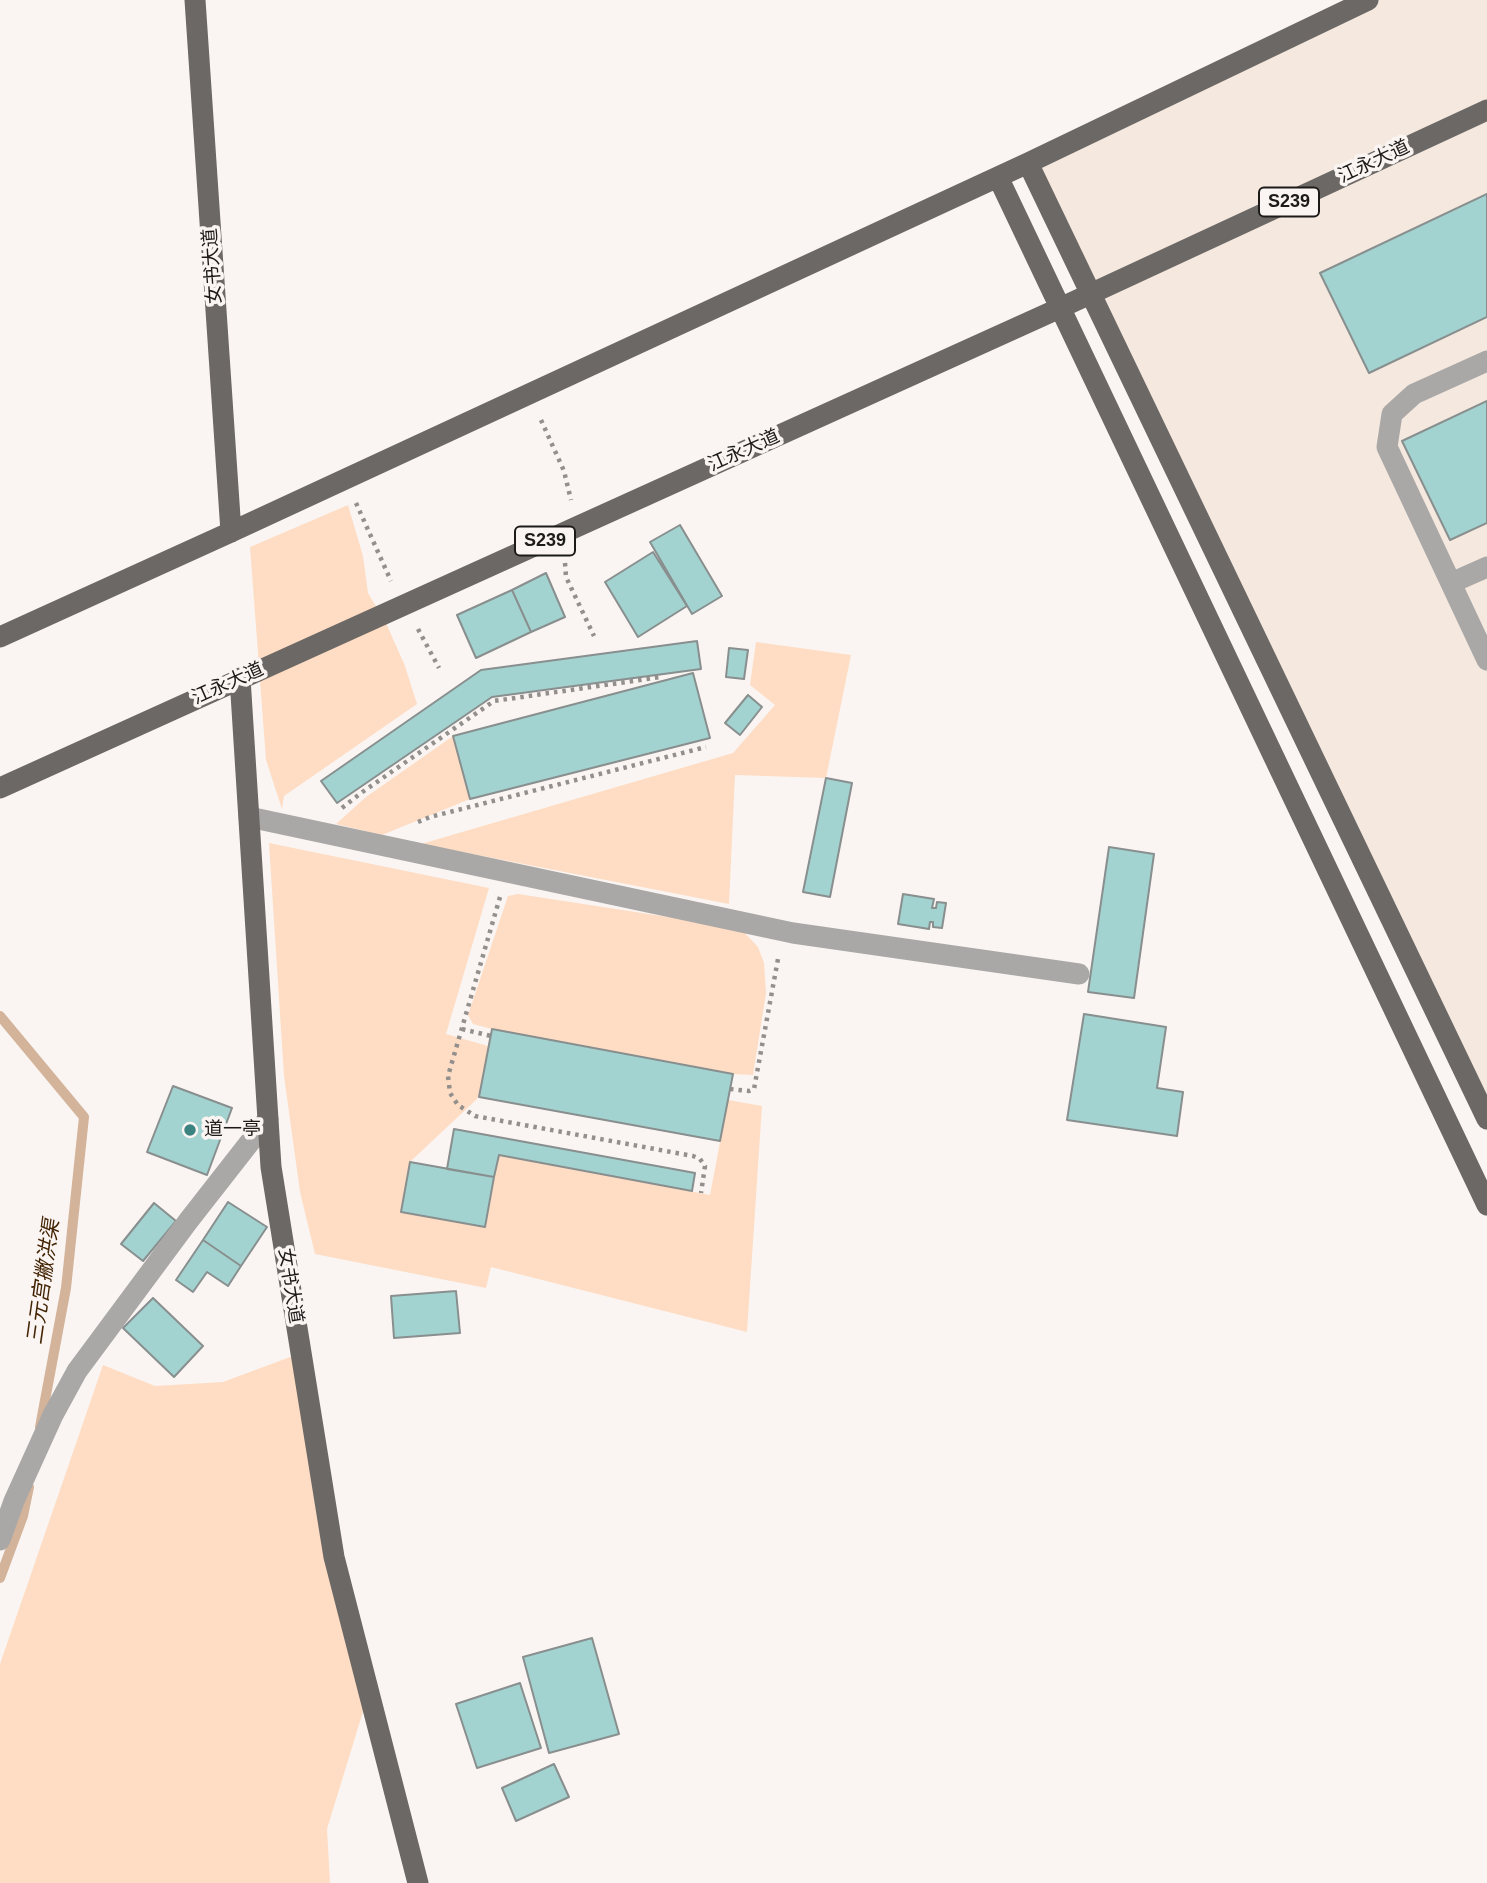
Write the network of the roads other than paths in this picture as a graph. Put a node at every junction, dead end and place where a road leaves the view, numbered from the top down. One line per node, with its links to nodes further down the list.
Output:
1 (195, 0): 9 (main road, 女书大道)
2 (1367, 0): 4 (main road)
3 (1487, 110): 6 (main road, 江永大道 / S239)
4 (1028, 163): 5 (main road); 6 (main road)
5 (998, 177): 7 (main road); 9 (main road)
6 (1091, 294): 7 (main road, 江永大道 / S239); 19 (main road)
7 (1060, 308): 14 (main road, 江永大道 / S239); 20 (main road)
8 (1487, 361): 11 (street)
9 (232, 532): 12 (main road)
10 (1487, 566): 11 (street)
11 (1451, 583): 13 (street)
12 (0, 637)
13 (1487, 660)
14 (240, 678): 15 (main road, 江永大道 / S239); 16 (main road, 女书大道)
15 (0, 788)
16 (249, 817): 17 (street); 18 (main road, 女书大道)
17 (1079, 974)
18 (268, 1119): 21 (street); 22 (main road, 女书大道)
19 (1487, 1119)
20 (1487, 1205)
21 (0, 1541)
22 (418, 1883)

